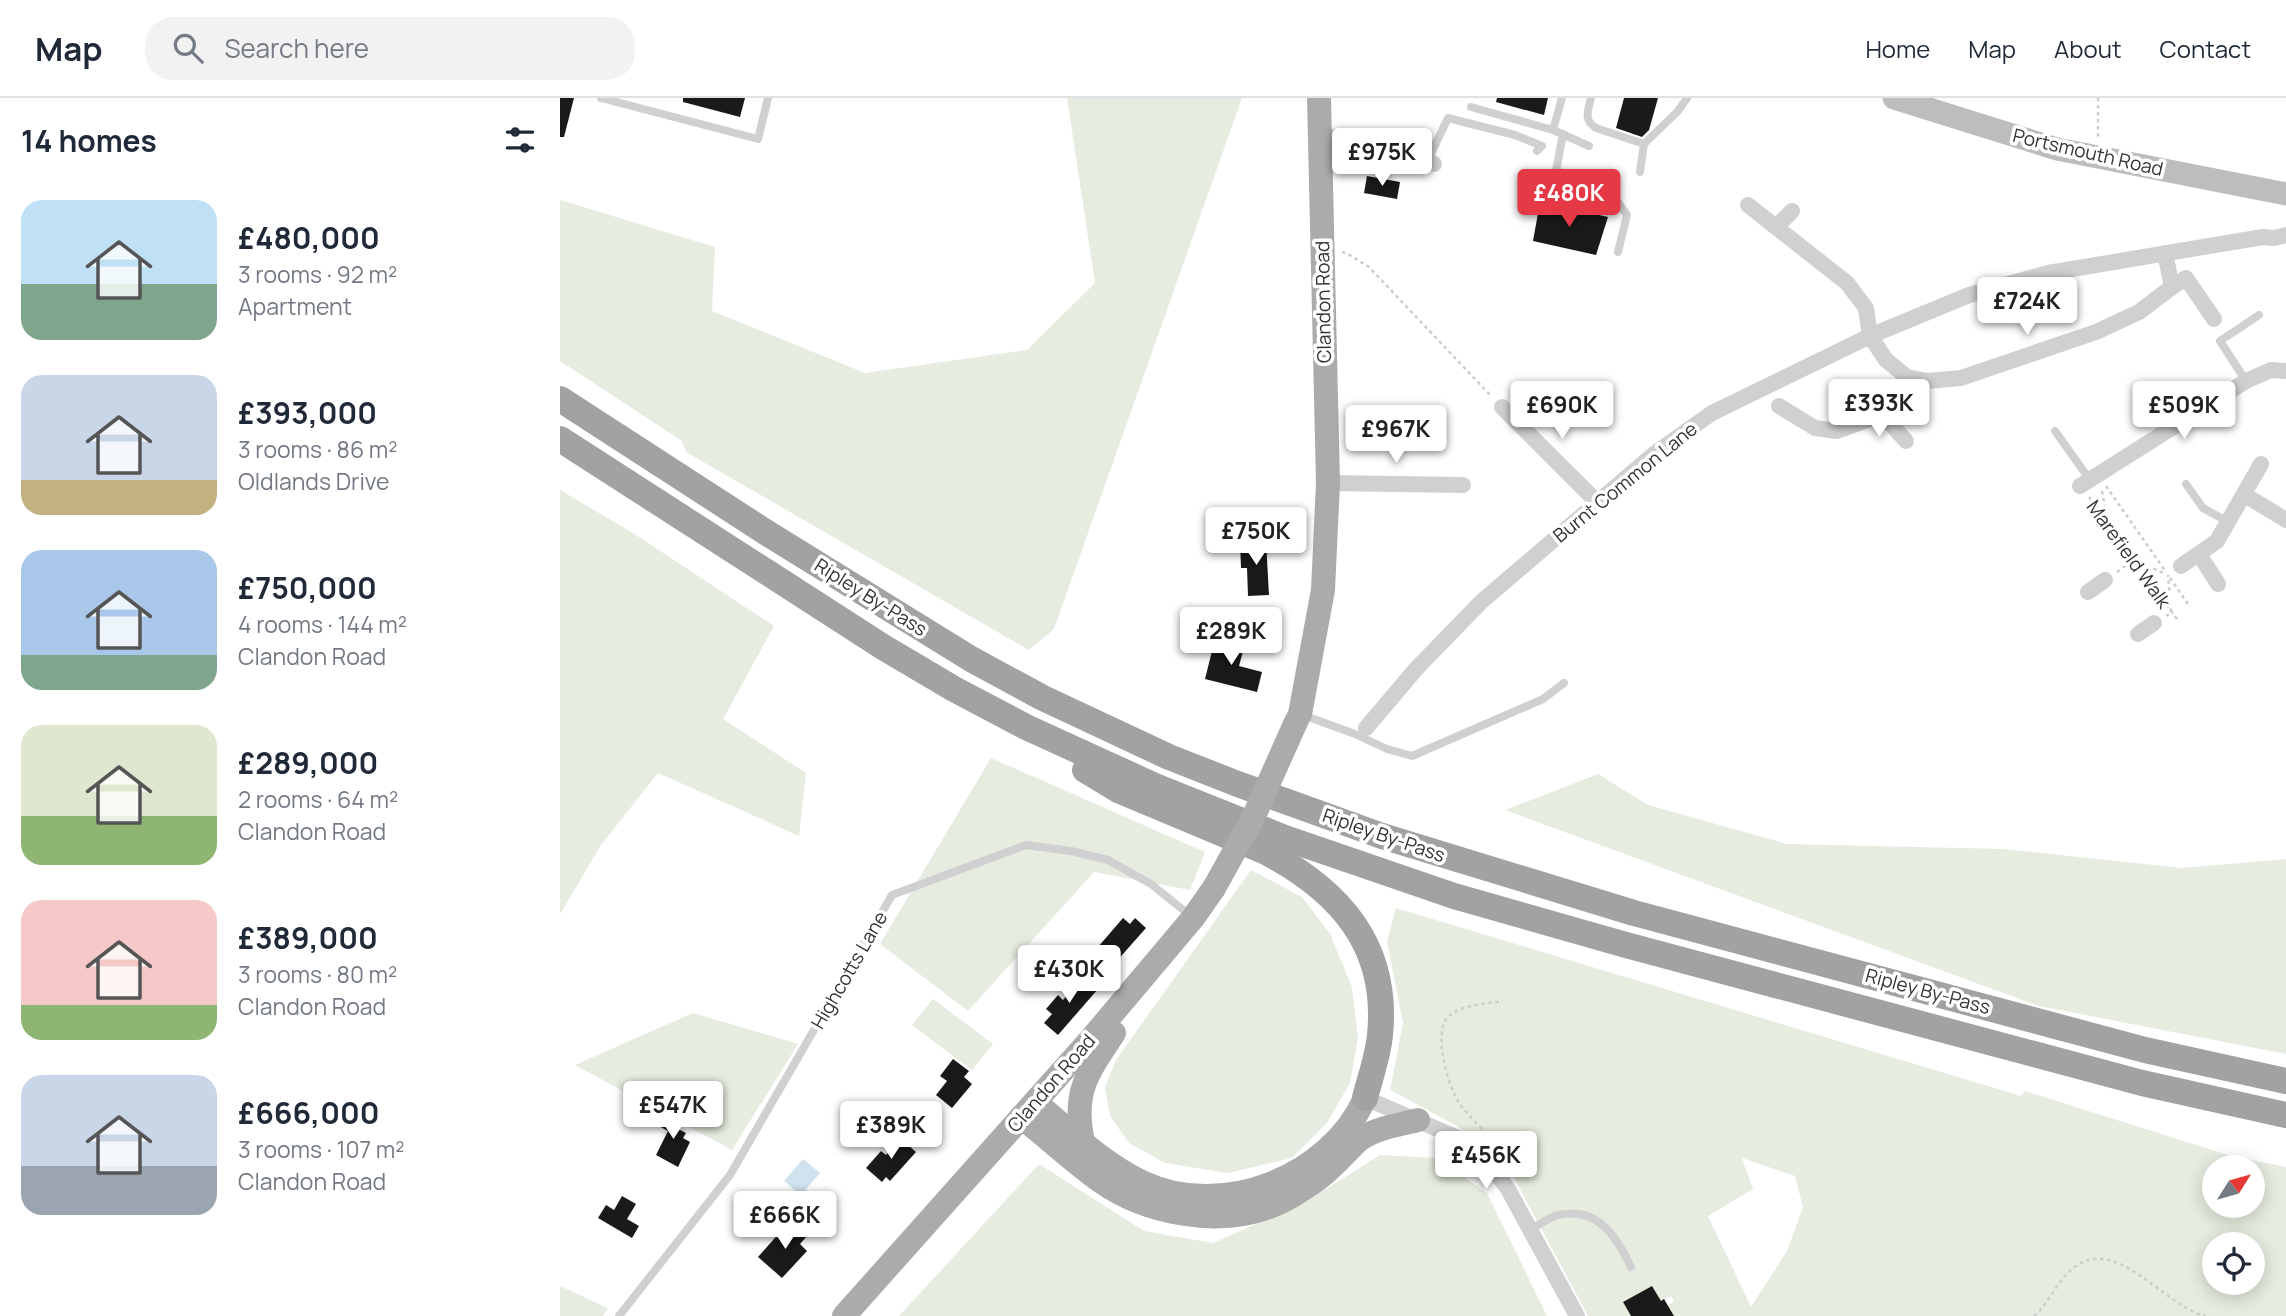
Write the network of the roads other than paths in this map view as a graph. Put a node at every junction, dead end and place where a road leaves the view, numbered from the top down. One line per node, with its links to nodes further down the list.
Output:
1 (601, 98): 2 (lane)
2 (768, 98)
3 (1319, 98): 10 (main road, Clandon Road)
4 (1562, 98): 9 (lane)
5 (1591, 98): 12 (lane)
6 (1687, 98): 12 (lane)
7 (1894, 98): 17 (main road, Portsmouth Road)
8 (1471, 107): 9 (lane)
9 (1553, 130): 11 (lane)
10 (1320, 134): 15 (street); 42 (main road, Clandon Road)
11 (1563, 134): 13 (lane); 24 (lane)
12 (1644, 144): 16 (lane)
13 (1589, 146)
14 (1537, 151): 15 (lane)
15 (1431, 163)
16 (1640, 172)
17 (2286, 194)
18 (1748, 205): 21 (street)
19 (1792, 211): 21 (street)
20 (2286, 224): 23 (street, Burnt Common Lane)
21 (1776, 227): 29 (street)
22 (2286, 235): 23 (street, Burnt Common Lane)
23 (2263, 237): 25 (street, Burnt Common Lane)
24 (1618, 252)
25 (2165, 253): 26 (street); 29 (street, Burnt Common Lane)
26 (2172, 287): 28 (street); 31 (street)
27 (2259, 315): 32 (lane)
28 (2214, 319)
29 (1870, 336): 31 (street); 46 (street, Burnt Common Lane)
30 (2286, 372): 32 (street)
31 (1907, 377): 36 (street)
32 (2246, 381): 41 (street)
33 (560, 399): 62 (highway, Ripley By-Pass)
34 (1779, 406): 36 (street)
35 (1502, 407): 46 (street)
36 (1881, 412): 39 (street)
37 (2055, 431): 41 (lane)
38 (560, 439): 58 (highway, Ripley By-Pass)
39 (1906, 440)
40 (2262, 464): 45 (street)
41 (2089, 480)
42 (1328, 483): 44 (street); 57 (main road, Clandon Road)
43 (2186, 484): 48 (lane)
44 (1462, 485)
45 (2245, 495): 47 (street); 48 (street)
46 (1597, 502): 59 (street, Burnt Common Lane)
47 (2286, 520)
48 (2228, 522): 49 (street)
49 (2199, 554): 50 (street); 52 (street)
50 (2175, 570)
51 (2105, 580): 53 (street)
52 (2218, 584)
53 (2088, 592)
54 (2154, 623): 55 (street)
55 (2138, 634)
56 (1564, 683): 59 (lane)
57 (1298, 719): 59 (lane); 60 (main road, Clandon Road, bridge)
58 (1026, 727): 63 (highway); 65 (highway, Ripley By-Pass)
59 (1361, 730)
60 (1193, 918): 61 (main road, Clandon Road); 70 (lane, Highcotts Lane)
61 (1142, 979): 64 (main road, Clandon Road); 67 (main road)
62 (2286, 1081)
63 (1364, 1098): 66 (street); 67 (main road)
64 (1028, 1109): 66 (main road); 67 (main road); 71 (main road, Clandon Road)
65 (2286, 1115)
66 (1418, 1120): 68 (street)
67 (1083, 1142)
68 (1530, 1230): 69 (lane); 72 (street)
69 (1632, 1267)
70 (619, 1316)
71 (844, 1316)
72 (1577, 1316)

